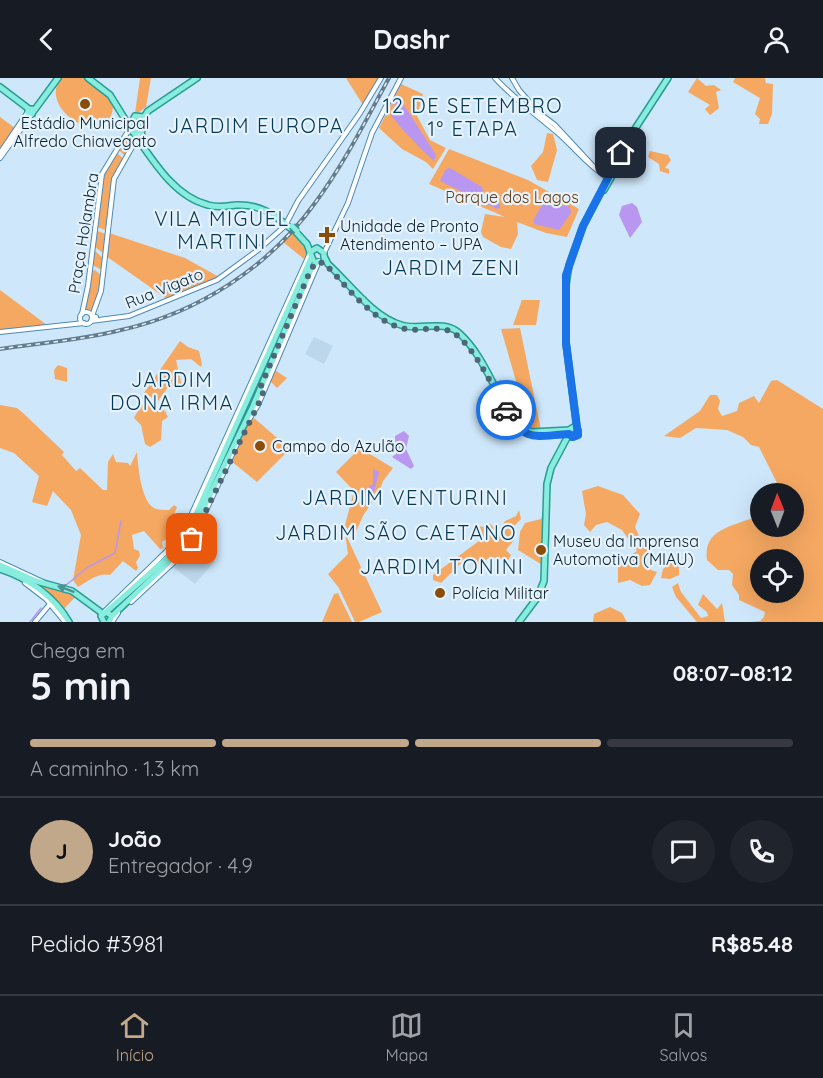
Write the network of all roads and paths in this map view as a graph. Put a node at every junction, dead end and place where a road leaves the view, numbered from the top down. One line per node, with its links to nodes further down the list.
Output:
1 (56, 78): 12 (main road)
2 (88, 78): 16 (main road)
3 (94, 78): 13 (main road)
4 (192, 78): 13 (main road)
5 (197, 78): 13 (main road)
6 (381, 78): 20 (street, Rua Vigato)
7 (401, 78): 22 (street)
8 (495, 78): 15 (street)
9 (512, 78): 14 (street)
10 (668, 78): 19 (main road)
11 (0, 89): 12 (main road)
12 (30, 112): 17 (street); 18 (street)
13 (139, 116): 16 (main road); 16 (main road)
14 (551, 121): 15 (street); 19 (street)
15 (548, 127): 19 (street)
16 (135, 131): 20 (main road); 23 (street, Praça Holambra); 24 (street, Praça Holambra)
17 (0, 153)
18 (0, 158)
19 (611, 177): 31 (main road)
20 (289, 225): 21 (main road, bridge); 24 (street, Rua Vigato)
21 (310, 254): 22 (main road); 22 (main road); 28 (main road)
22 (321, 259): 28 (main road); 28 (street); 31 (main road)
23 (81, 316): 24 (street); 25 (street); 26 (street)
24 (91, 317): 26 (street)
25 (76, 322): 26 (street); 27 (street)
26 (84, 323)
27 (0, 332)
28 (259, 384): 29 (main road); 30 (main road)
29 (248, 395): 30 (main road); 36 (street); 36 (main road)
30 (256, 403): 37 (main road); 37 (street)
31 (570, 433): 40 (main road)
32 (0, 567): 33 (street); 36 (main road, one-way to 32); 39 (main road)
33 (52, 605): 34 (street); 35 (street)
34 (48, 611): 35 (street); 38 (street)
35 (57, 612): 39 (street)
36 (102, 616): 37 (main road)
37 (111, 620)
38 (35, 622)
39 (67, 622)
40 (519, 622)

